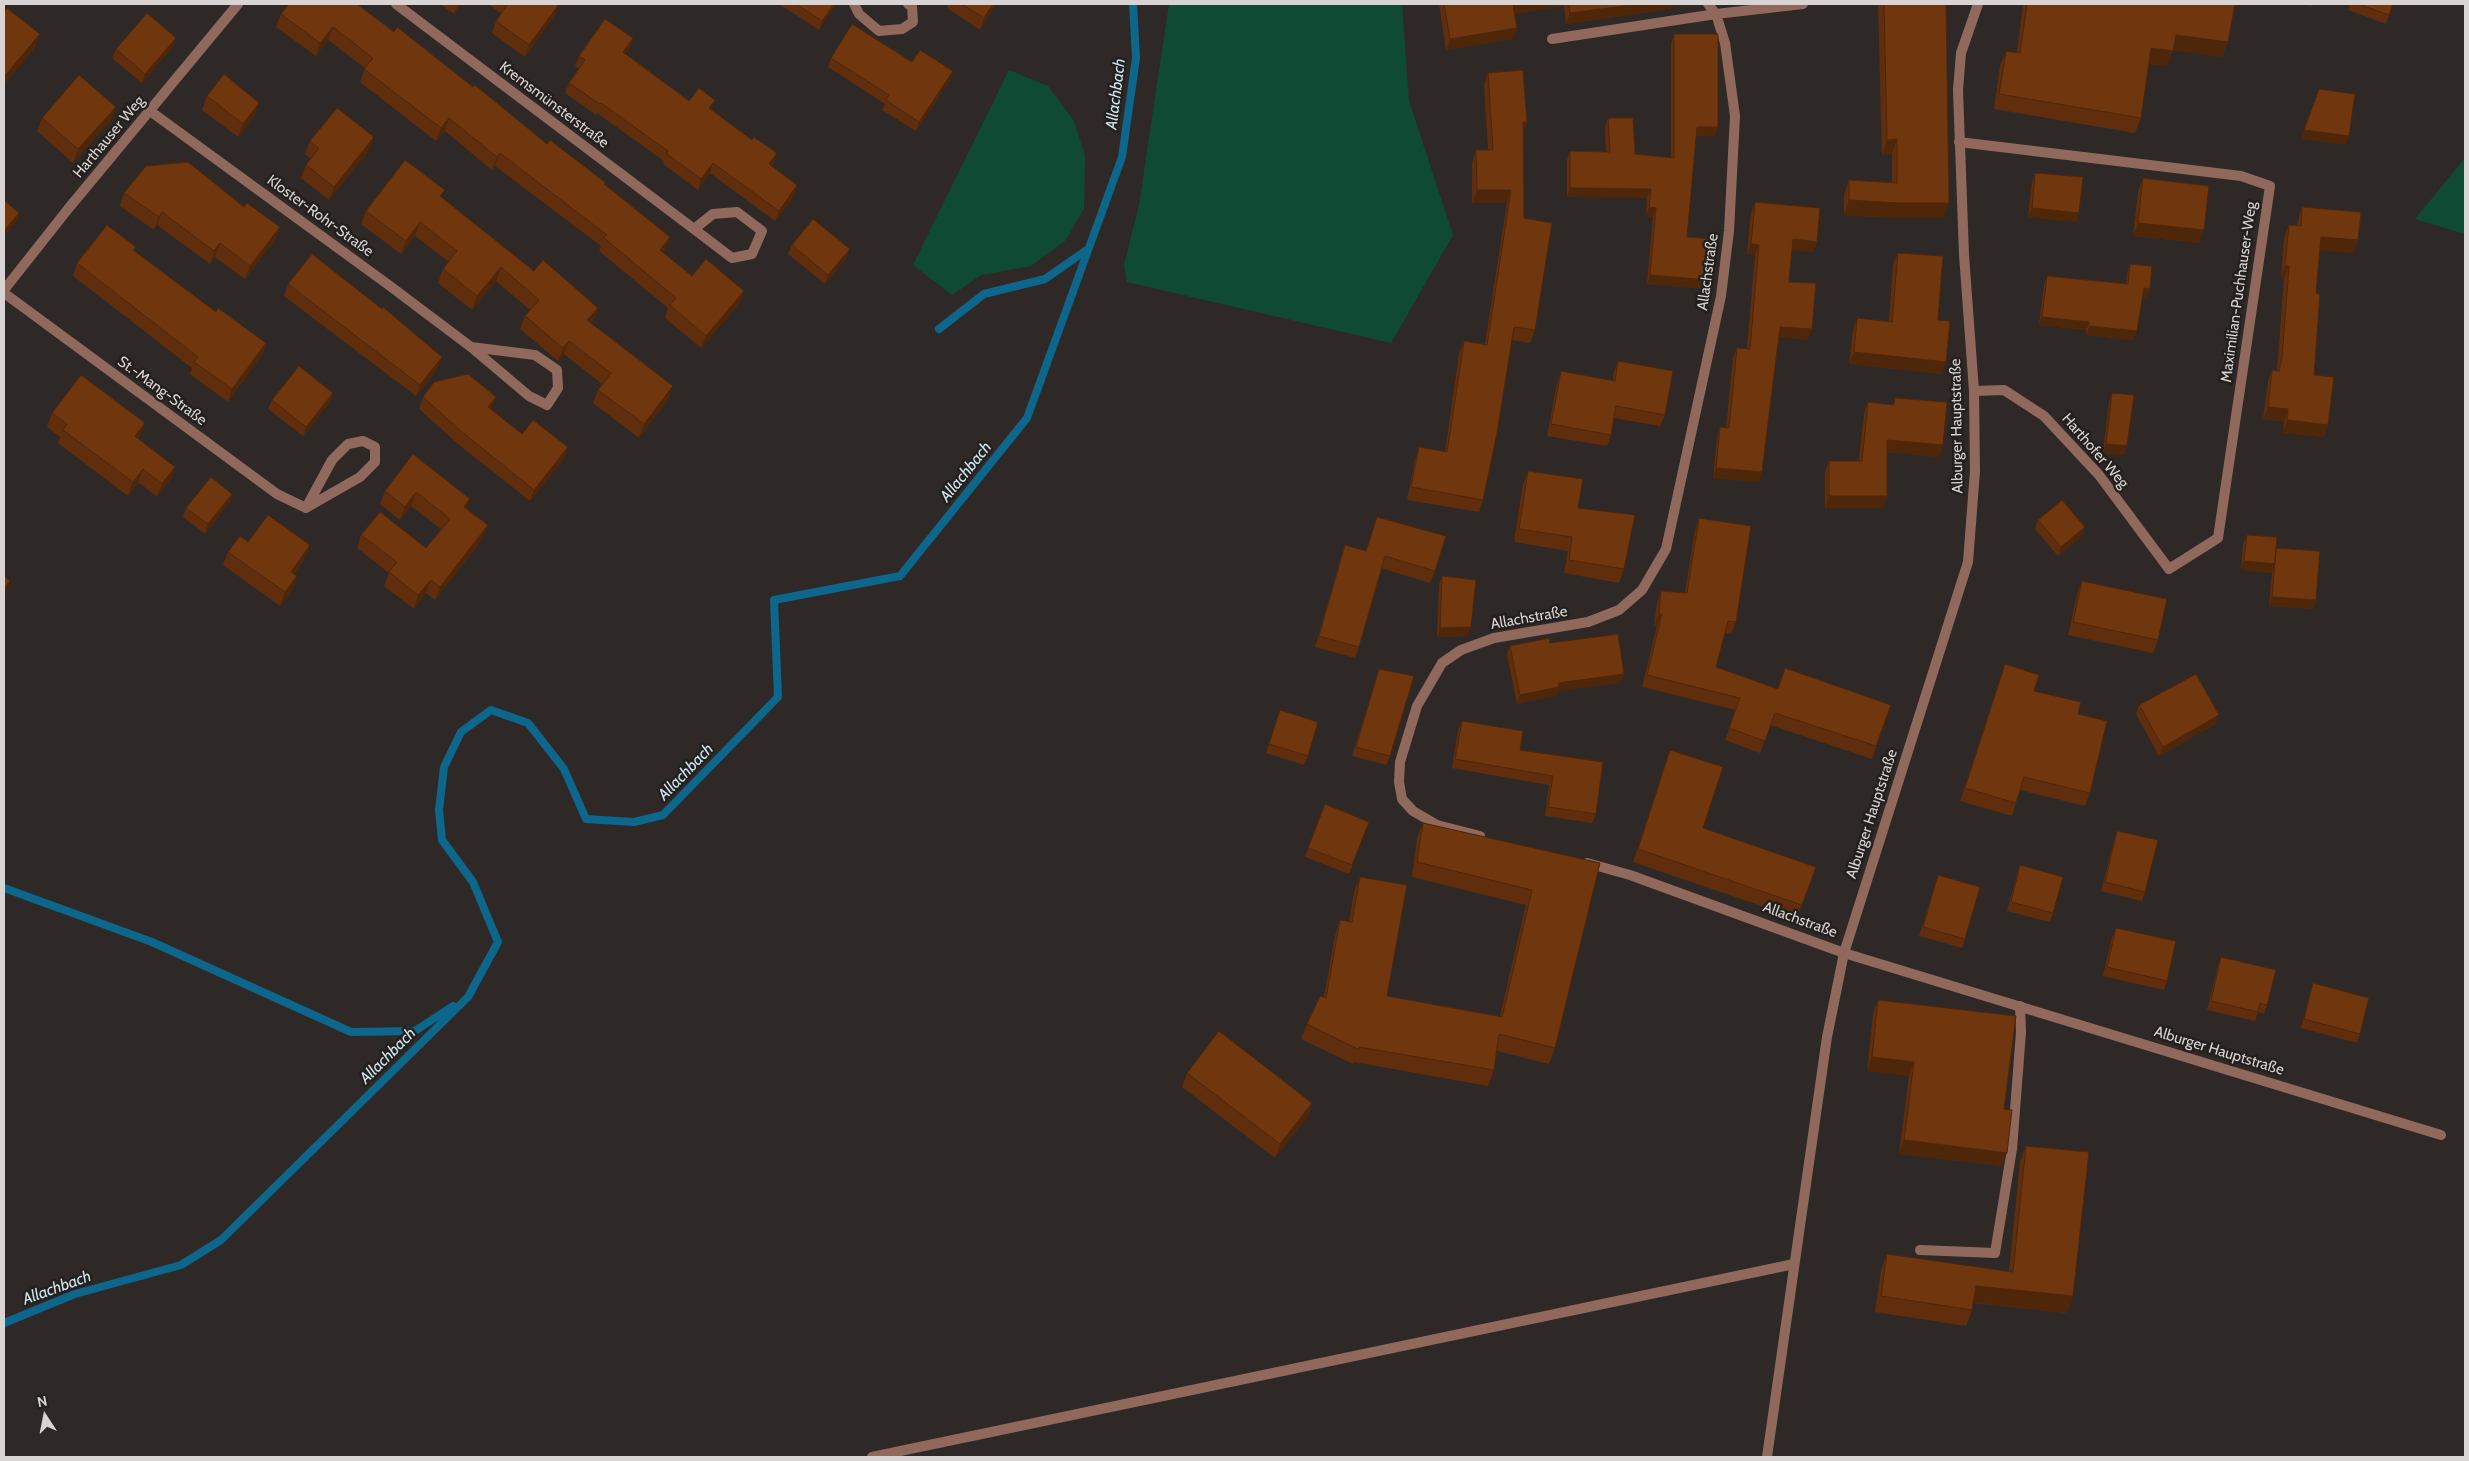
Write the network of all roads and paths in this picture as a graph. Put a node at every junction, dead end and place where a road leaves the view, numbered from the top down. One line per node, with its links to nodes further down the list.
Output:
1 (238, 4): 10 (street, Harthauser Weg)
2 (396, 4): 12 (street, Kremsmünsterstraße)
3 (854, 4): 4 (street)
4 (908, 4)
5 (1708, 4): 8 (street, Allachstraße)
6 (1803, 4): 8 (street)
7 (1978, 4): 11 (street, Alburger Hauptstraße)
8 (1716, 14): 9 (street); 18 (street, Allachstraße)
9 (1552, 39)
10 (150, 111): 13 (street, Harthauser Weg); 14 (street, Kloster-Rohr-Straße)
11 (1959, 142): 15 (street, Alburger Hauptstraße); 17 (street, Maximilian-Puchhauser-Weg)
12 (694, 229): 12 (street, Kremsmünsterstraße)
13 (4, 291): 16 (street, St.-Mang-Straße)
14 (471, 347): 14 (street, Kloster-Rohr-Straße)
15 (1974, 391): 17 (street, Harthofer Weg); 20 (street, Alburger Hauptstraße)
16 (306, 508): 16 (street)
17 (2169, 569)
18 (1495, 840)
19 (1572, 860): 20 (street, Allachstraße)
20 (1844, 953): 21 (street, Alburger Hauptstraße); 24 (street, Alburger Hauptstraße)
21 (2020, 1006): 22 (street, Alburger Hauptstraße); 23 (street)
22 (2441, 1134)
23 (1920, 1250)
24 (1794, 1264): 25 (street); 26 (street, Alburger Hauptstraße)
25 (872, 1457)
26 (1767, 1457)

